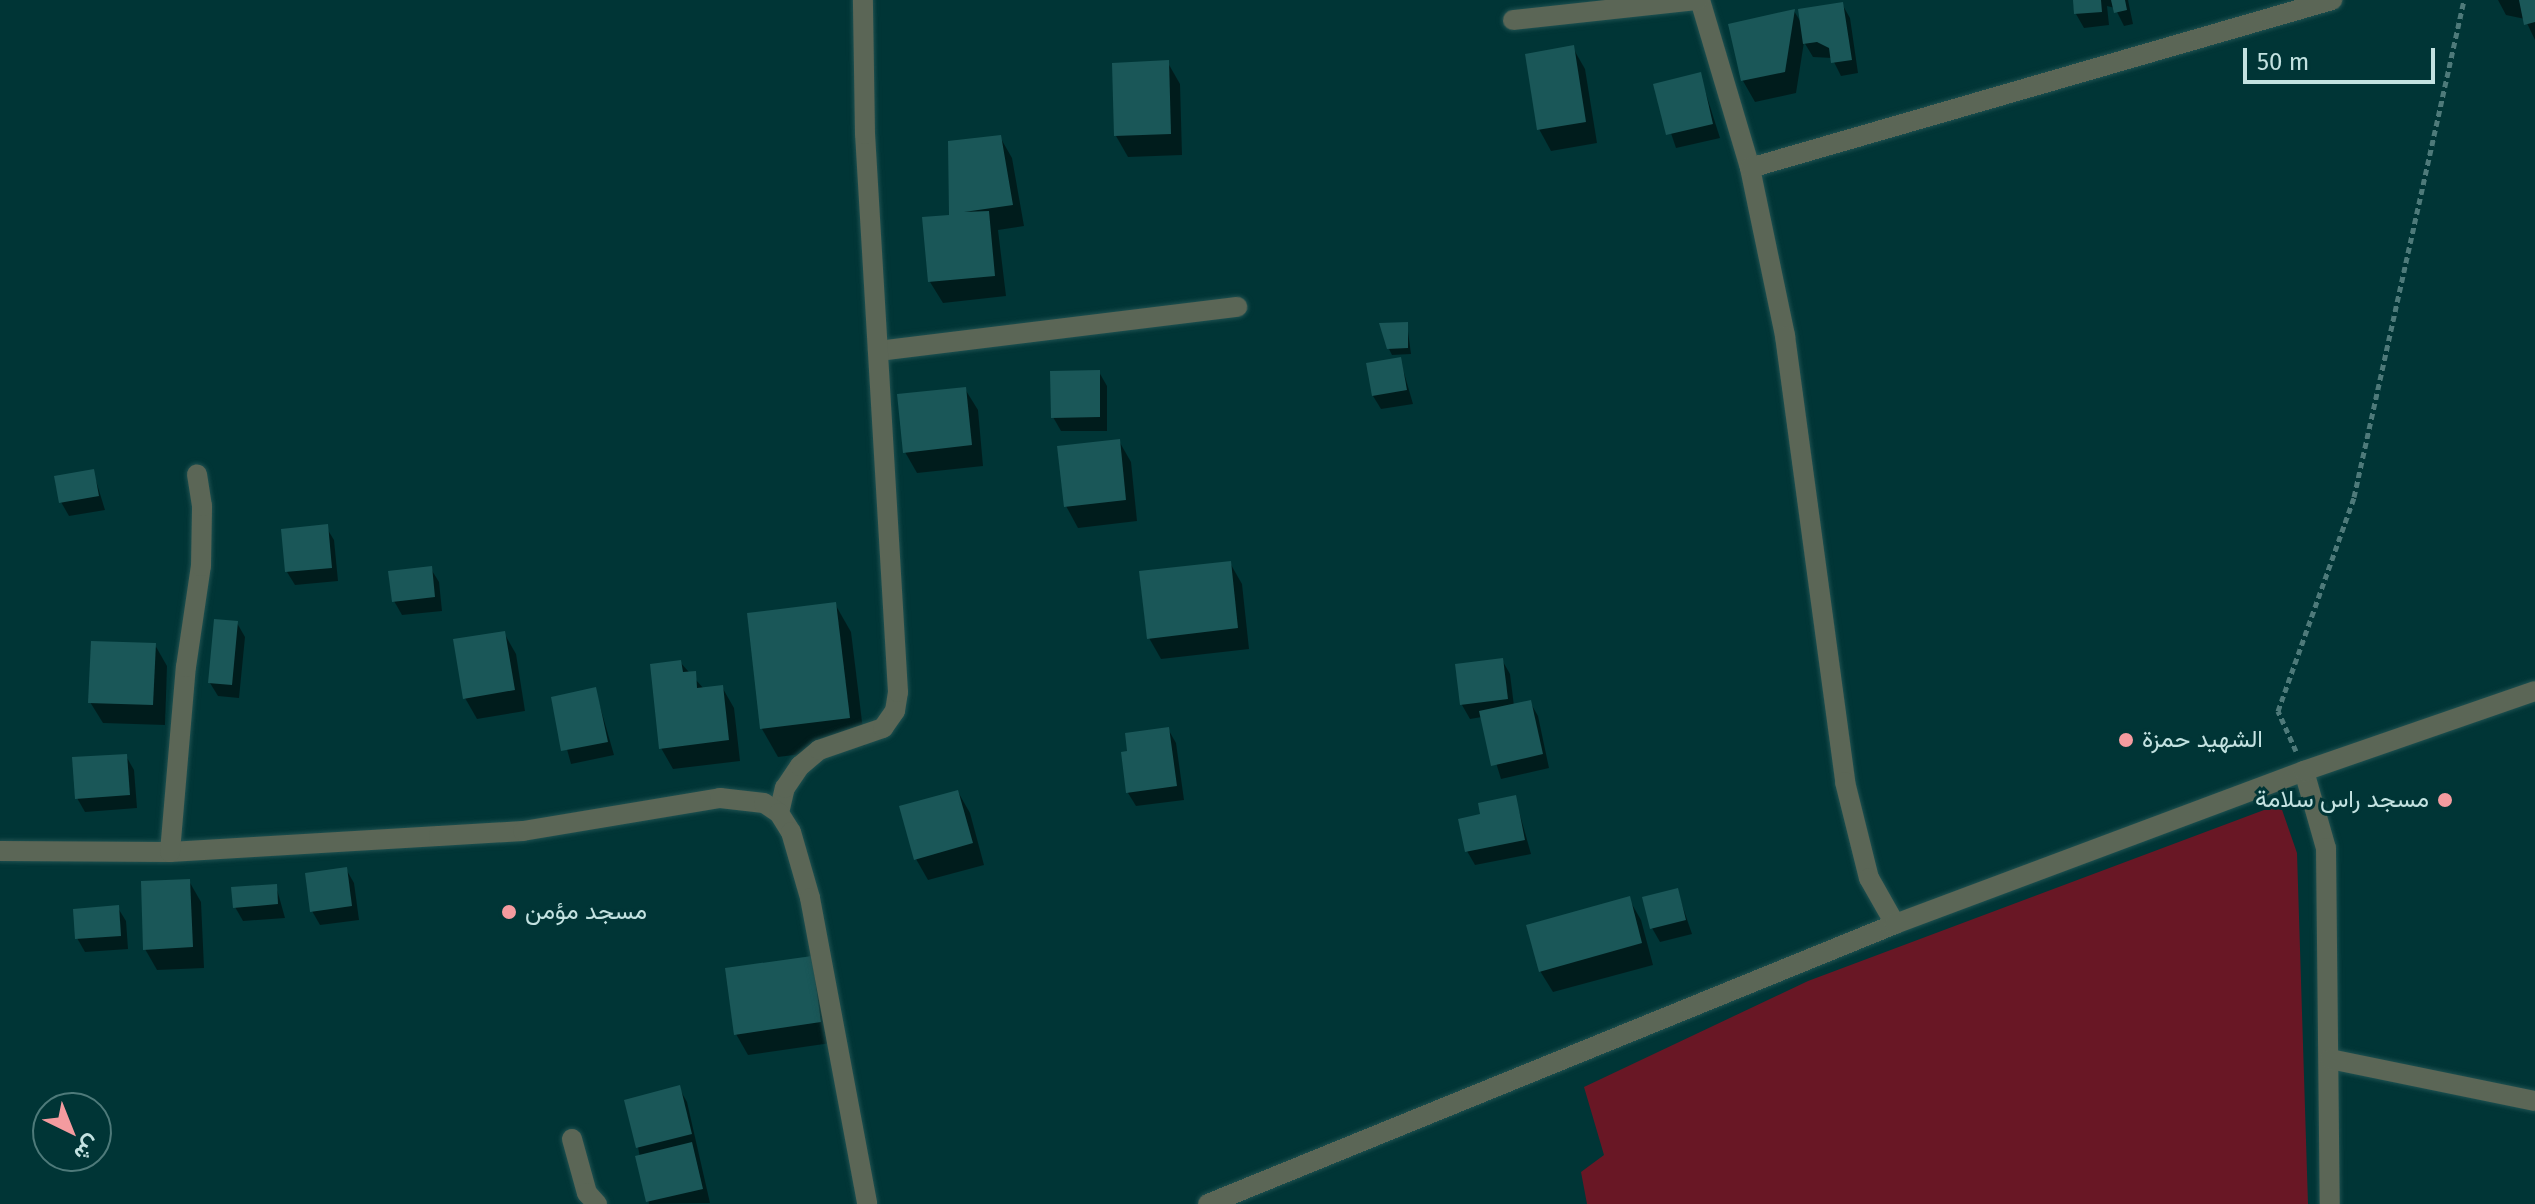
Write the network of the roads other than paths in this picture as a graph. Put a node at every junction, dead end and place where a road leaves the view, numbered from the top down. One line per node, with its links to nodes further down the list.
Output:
1 (863, 0): 7 (street)
2 (1699, 0): 4 (street); 5 (street)
3 (2332, 0): 5 (street)
4 (1513, 20)
5 (1750, 168): 14 (street)
6 (1237, 307): 7 (street)
7 (878, 351): 11 (street)
8 (197, 474): 13 (street)
9 (2535, 691): 10 (street)
10 (2304, 771): 14 (street); 15 (street)
11 (779, 813): 13 (street); 19 (street)
12 (0, 851): 13 (street)
13 (170, 852)
14 (1895, 924): 20 (street)
15 (2330, 1059): 16 (street); 21 (street)
16 (2535, 1101)
17 (572, 1139): 18 (street)
18 (597, 1204)
19 (867, 1204)
20 (1208, 1204)
21 (2330, 1204)

